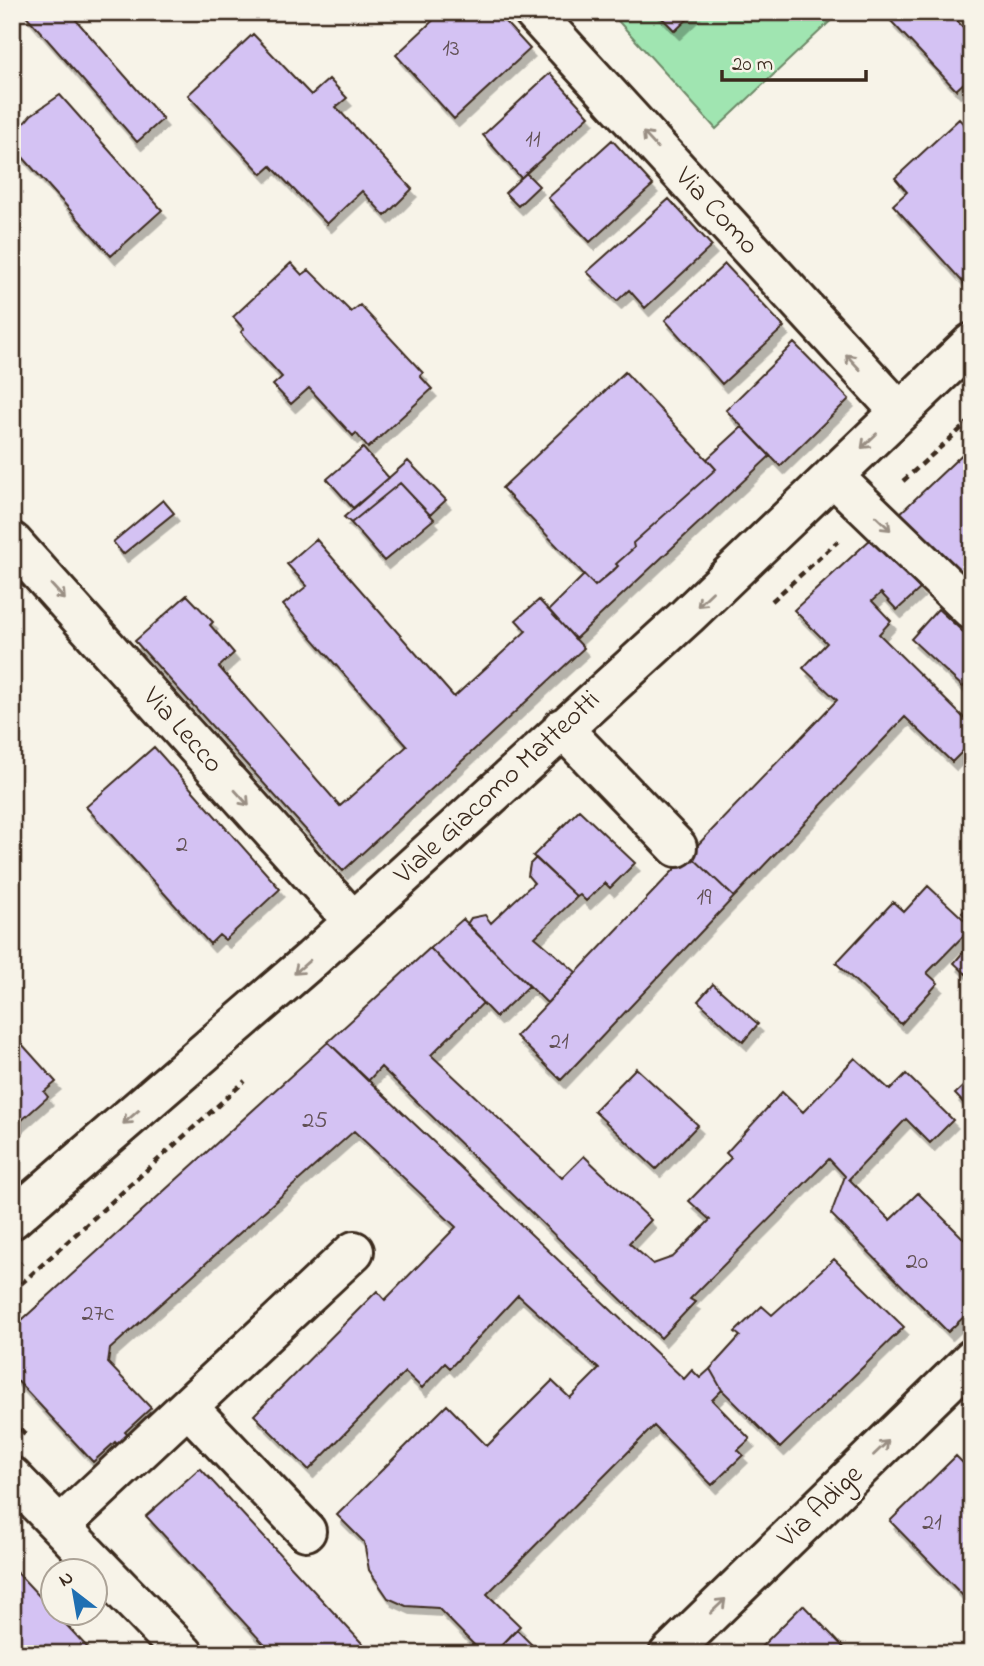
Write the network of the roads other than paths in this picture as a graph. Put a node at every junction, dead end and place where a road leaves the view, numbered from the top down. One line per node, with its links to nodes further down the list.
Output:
1 (533, 12): 3 (street, Via Como, one-way to 1)
2 (972, 344): 3 (street, Viale Giacomo Matteotti)
3 (900, 412): 4 (street, Viale Giacomo Matteotti, one-way to 4)
4 (833, 476): 6 (street, one-way to 6); 7 (street, Viale Giacomo Matteotti, one-way to 7)
5 (12, 541): 9 (street, Via Lecco, one-way to 9)
6 (972, 610)
7 (562, 728): 8 (street); 9 (street, Viale Giacomo Matteotti)
8 (677, 847)
9 (353, 921): 10 (street, Viale Giacomo Matteotti, one-way to 10)
10 (13, 1218)
11 (354, 1251): 13 (street)
12 (972, 1359): 18 (street, Via Adige, one-way to 12)
13 (188, 1406): 15 (street); 16 (street)
14 (12, 1477): 15 (street)
15 (60, 1526): 17 (street)
16 (306, 1531)
17 (184, 1654)
18 (669, 1654)

